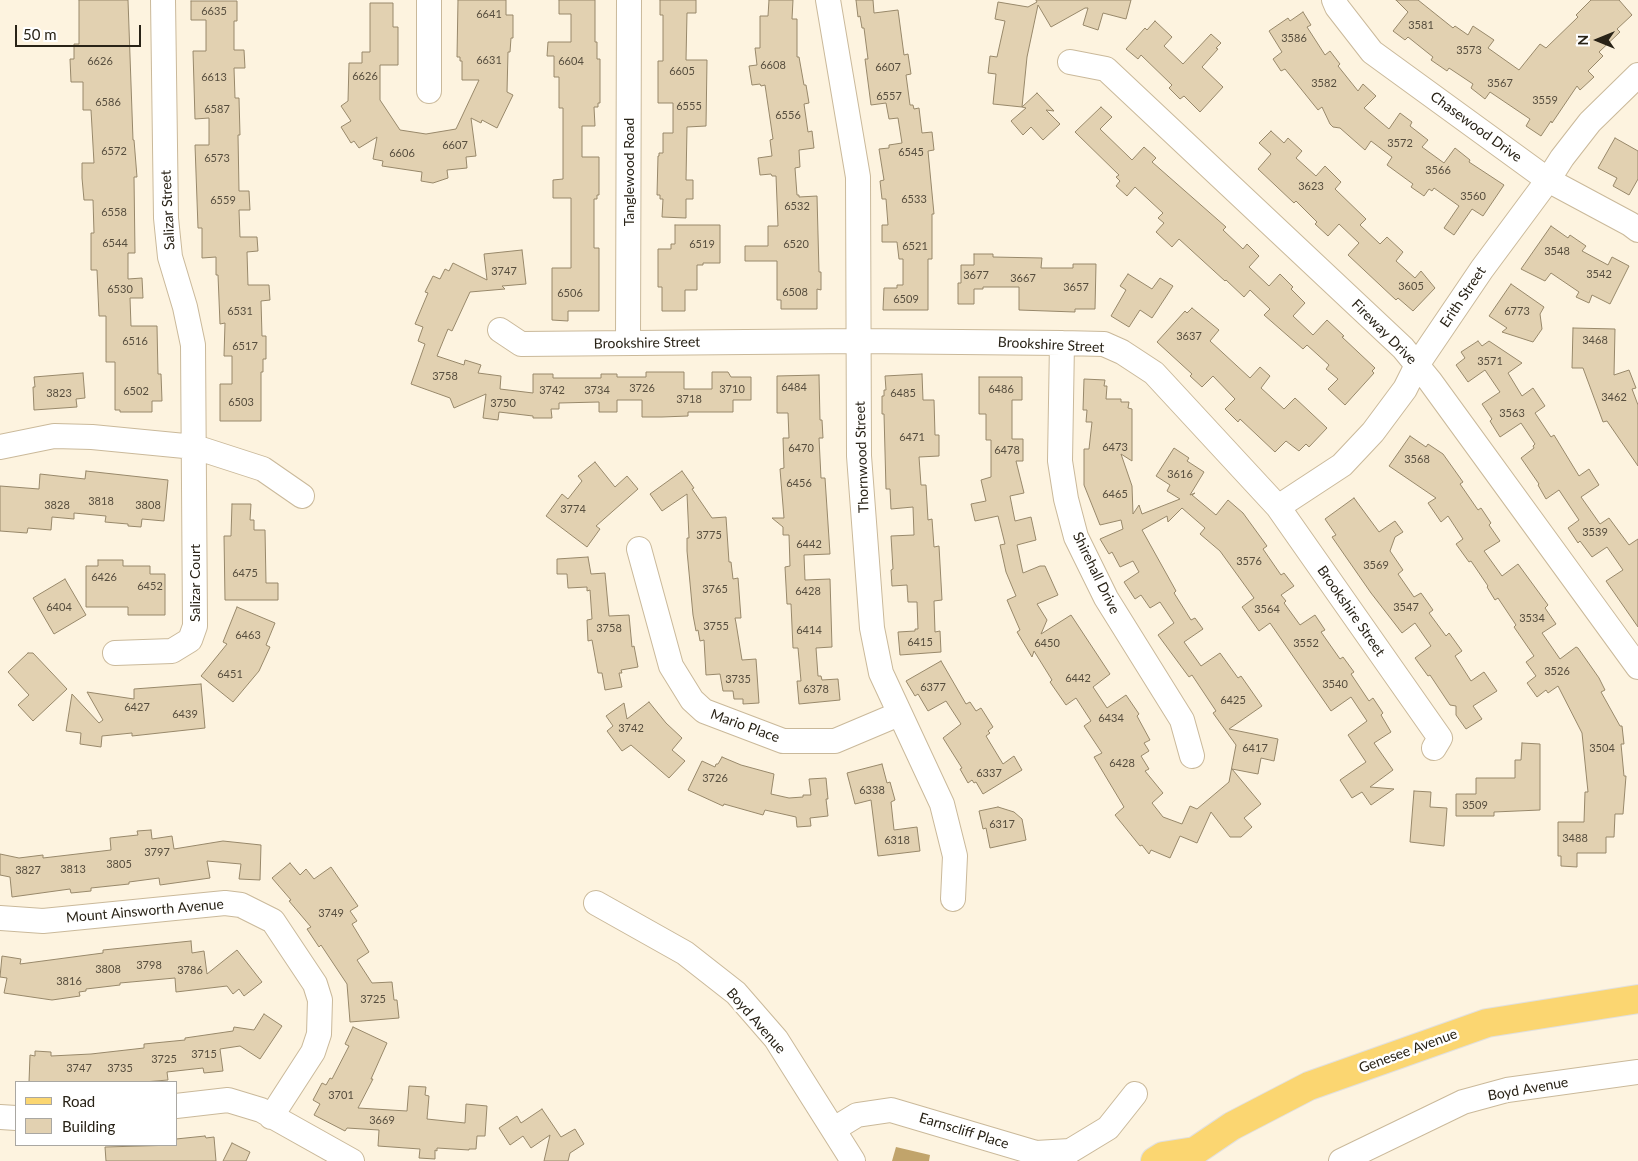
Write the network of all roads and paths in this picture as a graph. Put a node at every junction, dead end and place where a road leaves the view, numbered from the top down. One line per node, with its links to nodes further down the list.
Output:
1 (163, 0): 17 (street, Salizar Street)
2 (429, 0): 8 (street)
3 (630, 0): 13 (street, Tanglewood Road)
4 (828, 0): 12 (street, Thornwood Street)
5 (1334, 0): 9 (street, Chasewood Drive)
6 (1070, 62): 15 (street, Fireway Drive)
7 (1638, 75): 9 (street, Erith Street)
8 (429, 91)
9 (1548, 180): 10 (street, Chasewood Drive); 15 (street, Erith Street)
10 (1638, 230)
11 (500, 330): 13 (street, Brookshire Street)
12 (859, 341): 13 (street, Brookshire Street); 14 (street, Brookshire Street); 23 (street, Thornwood Street)
13 (628, 343)
14 (1062, 343): 19 (street, Brookshire Street); 25 (street, Shirehall Drive)
15 (1417, 365): 19 (street, Erith Street); 22 (street, Fireway Drive)
16 (0, 447): 17 (street)
17 (194, 447): 18 (street); 21 (street, Salizar Court)
18 (302, 496)
19 (1278, 507): 24 (street, Brookshire Street)
20 (639, 549): 23 (street, Mario Place)
21 (114, 653)
22 (1638, 667)
23 (899, 714): 26 (street, Thornwood Street)
24 (1434, 748)
25 (1192, 756)
26 (953, 899)
27 (596, 903): 36 (street, Boyd Avenue)
28 (0, 918): 34 (street, Mount Ainsworth Avenue)
29 (1638, 999): 37 (main road, Genesee Avenue)
30 (1638, 1072): 41 (street, Boyd Avenue)
31 (1135, 1094): 36 (street, Earnscliff Place)
32 (178, 1106): 34 (street)
33 (0, 1117): 35 (street)
34 (271, 1117): 38 (street)
35 (15, 1118)
36 (834, 1129): 39 (street, Boyd Avenue)
37 (1193, 1156): 40 (main road, Genesee Avenue)
38 (352, 1161)
39 (853, 1161)
40 (1155, 1161)
41 (1341, 1161)

